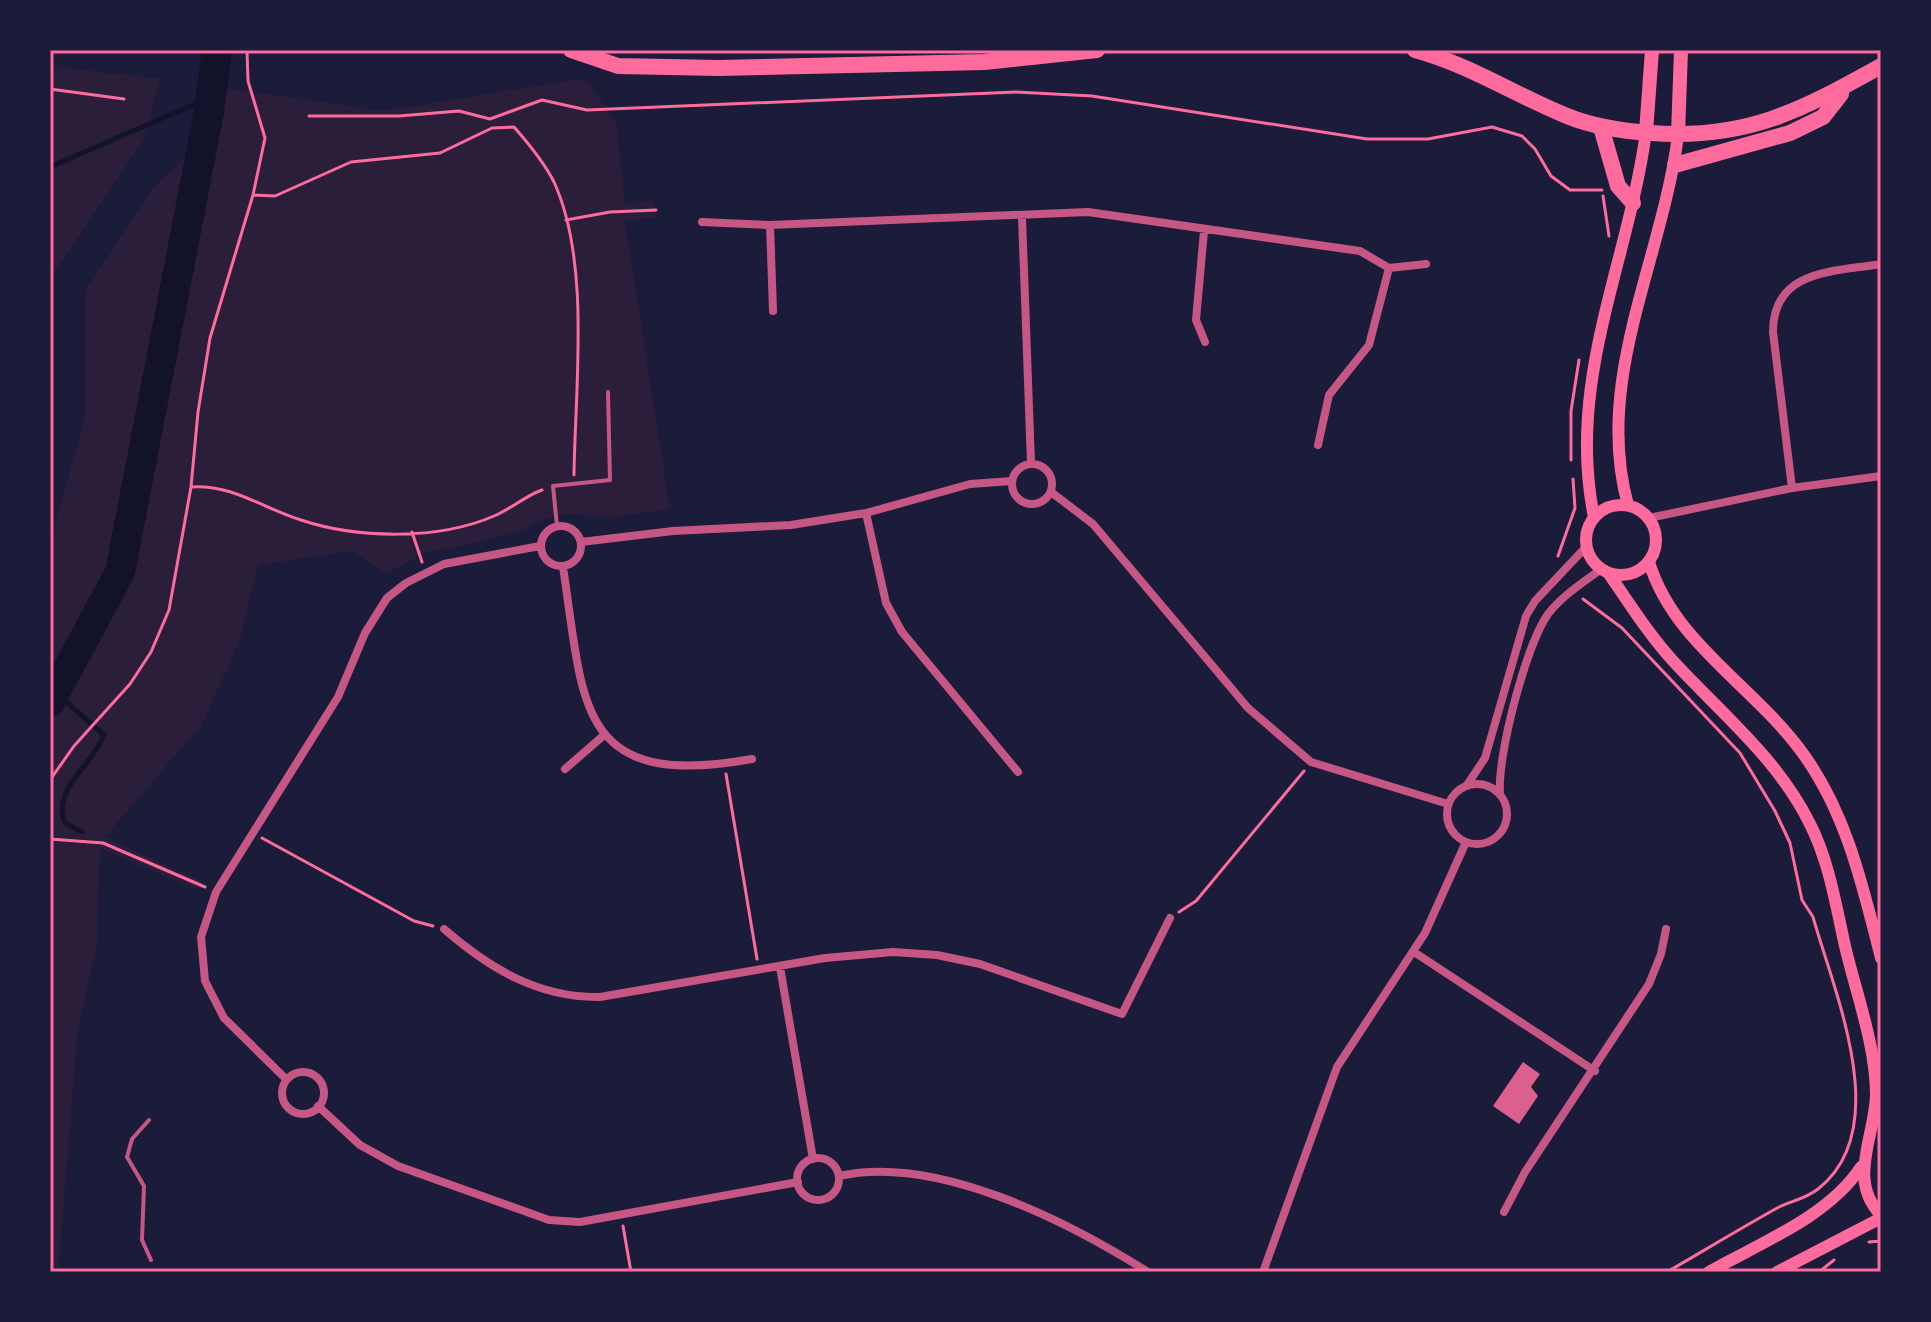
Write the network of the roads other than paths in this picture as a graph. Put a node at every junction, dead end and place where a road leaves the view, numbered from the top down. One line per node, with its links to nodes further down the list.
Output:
1 (571, 50): 2 (highway)
2 (1097, 50)
3 (1415, 50): 8 (highway)
4 (1652, 50): 9 (main road)
5 (1681, 50): 10 (main road)
6 (1881, 66): 7 (highway)
7 (1848, 86): 10 (highway); 11 (highway)
8 (1601, 127): 9 (highway); 12 (highway)
9 (1646, 132): 10 (highway); 12 (main road)
10 (1678, 135): 11 (main road)
11 (1675, 165): 29 (main road)
12 (1633, 203): 31 (main road)
13 (1022, 217): 15 (street); 16 (street); 24 (street)
14 (702, 222): 15 (street)
15 (770, 225): 20 (street)
16 (1204, 231): 19 (street); 21 (street)
17 (1426, 264): 19 (street)
18 (1881, 264): 27 (street)
19 (1389, 268): 23 (street)
20 (773, 311)
21 (1205, 342)
22 (608, 392): 33 (lane)
23 (1318, 445)
24 (1031, 463): 26 (street); 28 (street)
25 (1881, 476): 27 (street)
26 (1012, 481): 28 (street); 30 (street)
27 (1792, 488): 32 (street)
28 (1051, 492): 46 (street)
29 (1628, 505): 31 (main road); 32 (main road)
30 (866, 513): 34 (street); 43 (street)
31 (1594, 517): 36 (main road)
32 (1649, 518): 37 (main road)
33 (557, 526): 34 (street); 35 (street)
34 (581, 542): 38 (street)
35 (540, 546): 38 (street); 55 (street)
36 (1586, 547): 39 (main road); 44 (street)
37 (1649, 562): 39 (main road); 52 (main road)
38 (563, 567): 40 (street)
39 (1605, 572): 45 (street); 58 (main road)
40 (603, 736): 41 (street); 42 (street)
41 (752, 759)
42 (565, 769)
43 (1018, 772)
44 (1467, 785): 45 (street); 46 (street)
45 (1500, 794): 47 (street)
46 (1448, 804): 47 (street)
47 (1466, 842): 51 (street)
48 (1170, 918): 53 (street)
49 (444, 929): 53 (street)
50 (1666, 929): 54 (street)
51 (1414, 952): 54 (street); 67 (street)
52 (1881, 958)
53 (780, 967): 59 (street)
54 (1595, 1071): 63 (street)
55 (286, 1079): 56 (street); 56 (street)
56 (318, 1106): 62 (street)
57 (149, 1120): 65 (lane)
58 (1876, 1139): 60 (main road)
59 (813, 1159): 61 (street); 62 (street)
60 (1863, 1164): 64 (main road); 68 (main road)
61 (839, 1176): 62 (street); 66 (street)
62 (798, 1182)
63 (1504, 1212)
64 (1881, 1216): 69 (main road)
65 (151, 1260)
66 (1148, 1272)
67 (1263, 1272)
68 (1709, 1272)
69 (1777, 1272)

